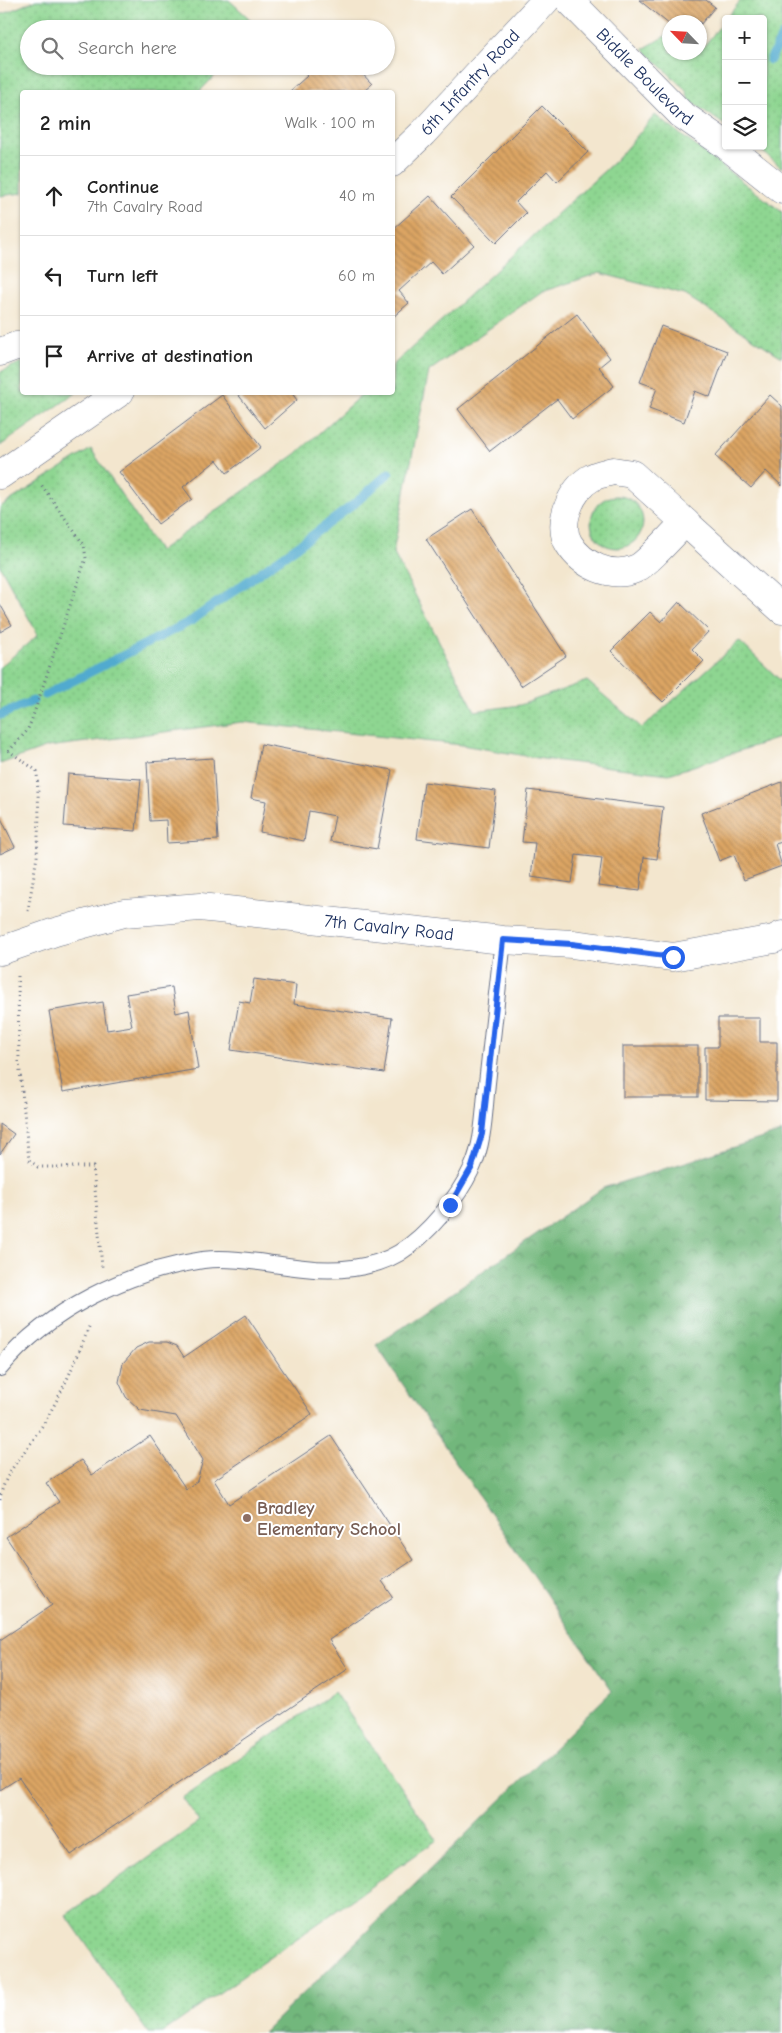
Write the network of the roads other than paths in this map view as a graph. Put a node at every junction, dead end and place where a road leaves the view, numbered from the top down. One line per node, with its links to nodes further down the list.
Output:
1 (546, 0): 5 (street, 6th Infantry Road)
2 (569, 0): 3 (street, Biddle Boulevard)
3 (722, 143)
4 (731, 150): 6 (street, Biddle Boulevard)
5 (395, 159)
6 (782, 190)
7 (20, 346): 8 (street)
8 (0, 352)
9 (111, 395): 10 (street)
10 (5, 471)
11 (685, 522): 12 (street)
12 (782, 610)
13 (782, 935): 14 (street, 7th Cavalry Road)
14 (503, 940): 15 (street, 7th Cavalry Road); 16 (lane)
15 (0, 951)
16 (0, 1368)

